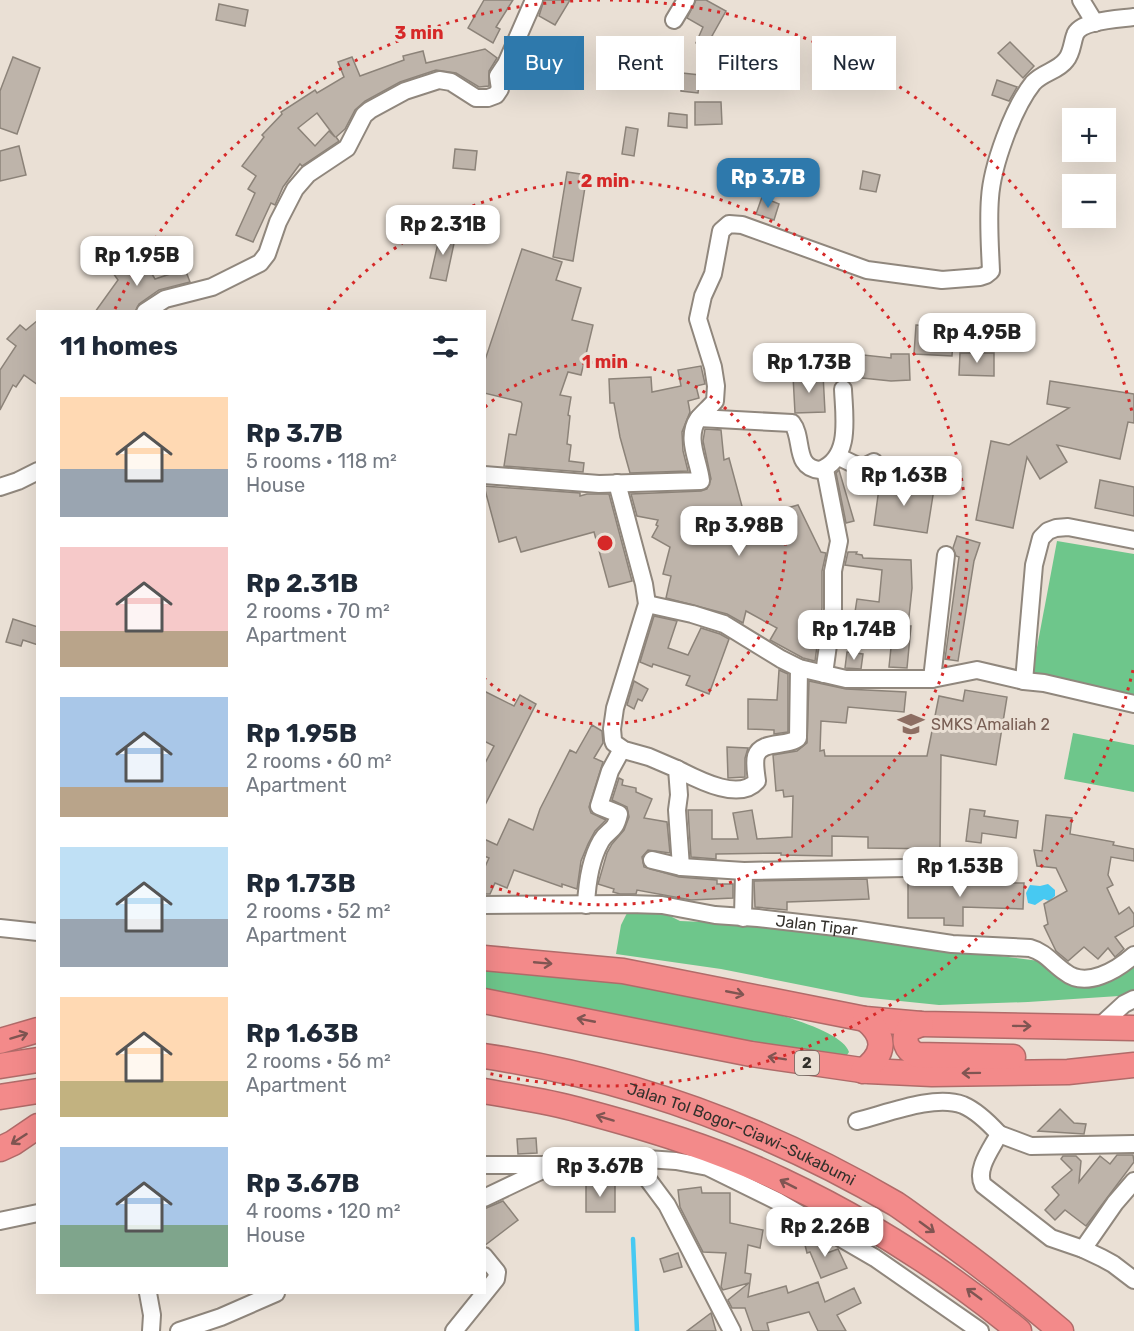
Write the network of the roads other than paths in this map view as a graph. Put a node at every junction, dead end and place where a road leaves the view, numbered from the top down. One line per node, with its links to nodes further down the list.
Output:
1 (534, 0): 7 (street)
2 (686, 0): 5 (street)
3 (1081, 0): 6 (street)
4 (1134, 17): 6 (street)
5 (674, 20)
6 (1095, 23): 9 (street)
7 (148, 310)
8 (843, 389): 10 (street)
9 (699, 418): 12 (street); 15 (street)
10 (839, 457): 11 (street); 12 (street)
11 (874, 462)
12 (825, 468): 21 (street)
13 (36, 472): 16 (street)
14 (486, 475): 15 (street)
15 (617, 483): 19 (street)
16 (0, 487)
17 (1134, 540): 23 (street)
18 (946, 555): 22 (street)
19 (647, 604): 20 (street); 25 (street)
20 (799, 668): 21 (street); 26 (street)
21 (824, 674): 22 (street)
22 (932, 679): 23 (street)
23 (1024, 681): 24 (street)
24 (1134, 704)
25 (622, 749): 26 (street); 32 (street)
26 (677, 769): 28 (street)
27 (652, 860): 28 (street)
28 (681, 867): 30 (street)
29 (958, 867): 30 (street)
30 (744, 871): 33 (street)
31 (486, 905): 32 (street, Jalan Tipar)
32 (586, 905): 33 (street, Jalan Tipar)
33 (743, 918): 36 (street, Jalan Tipar)
34 (0, 928): 35 (street)
35 (36, 932)
36 (1134, 955)
37 (486, 958): 40 (highway, one-way to 40)
38 (1134, 999): 42 (street)
39 (486, 1001): 51 (highway, 2, one-way to 39)
40 (865, 1019): 41 (highway); 51 (highway)
41 (921, 1024): 42 (highway, one-way to 42); 47 (highway)
42 (1099, 1028): 43 (highway)
43 (1134, 1028)
44 (36, 1031): 45 (highway, one-way to 44)
45 (0, 1041)
46 (486, 1056): 80 (highway, Jalan Tol Bogor–Ciawi–Sukabumi, one-way to 80)
47 (1134, 1059)
48 (36, 1060): 50 (highway)
49 (1134, 1065): 51 (highway, 2, one-way to 51)
50 (0, 1066)
51 (863, 1071)
52 (36, 1091): 54 (highway)
53 (486, 1091): 79 (highway, Jalan Tol Bogor–Ciawi–Sukabumi, one-way to 53)
54 (0, 1097)
55 (857, 1121): 57 (street)
56 (36, 1127): 59 (highway, one-way to 59)
57 (999, 1134): 58 (street); 67 (street)
58 (1134, 1144)
59 (0, 1149)
60 (632, 1158): 62 (street); 77 (street); 78 (street)
61 (486, 1165): 62 (street)
62 (554, 1165): 64 (street)
63 (1134, 1181): 67 (street)
64 (486, 1197)
65 (36, 1213): 66 (street)
66 (0, 1221)
67 (1083, 1249): 69 (street)
68 (486, 1258): 70 (street)
69 (1134, 1280)
70 (486, 1291)
71 (148, 1294): 74 (street)
72 (274, 1294): 75 (street)
73 (484, 1294): 76 (street)
74 (151, 1331)
75 (179, 1331)
76 (454, 1331)
77 (732, 1331)
78 (980, 1331)
79 (1019, 1331)
80 (1061, 1331)

